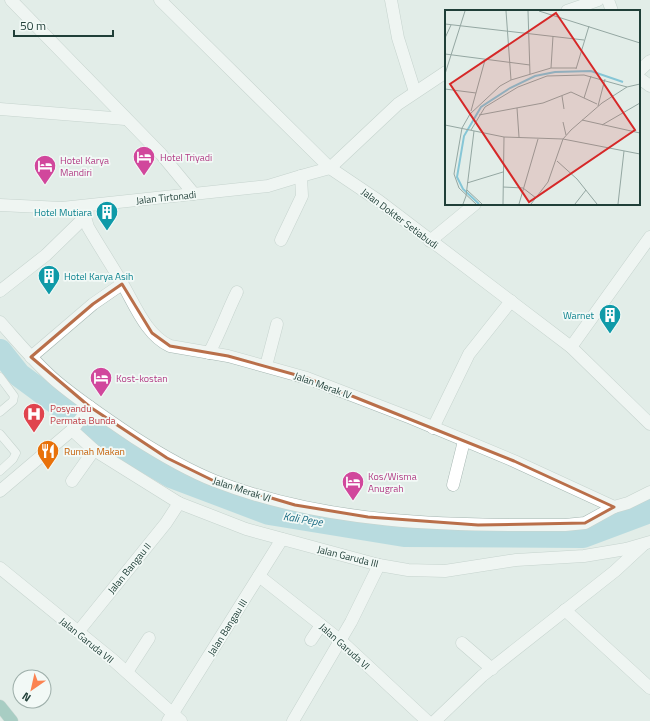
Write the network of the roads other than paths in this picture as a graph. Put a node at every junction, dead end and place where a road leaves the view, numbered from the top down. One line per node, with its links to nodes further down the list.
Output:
1 (11, 0): 15 (street)
2 (160, 0): 16 (street, Jalan Dokter Setiabudi)
3 (392, 0): 13 (street)
4 (598, 0): 6 (street)
5 (608, 0): 7 (street)
6 (570, 10)
7 (612, 10)
8 (650, 61): 9 (street)
9 (640, 70)
10 (445, 73): 13 (street)
11 (640, 79): 12 (street)
12 (650, 86)
13 (415, 92): 16 (street)
14 (0, 109): 15 (street)
15 (125, 119): 18 (street)
16 (330, 168): 17 (street, Jalan Tirtonadi); 24 (street, Jalan Dokter Setiabudi)
17 (302, 176): 18 (street, Jalan Tirtonadi); 23 (street)
18 (194, 194): 21 (street, Jalan Tirtonadi)
19 (0, 205): 21 (street, Jalan Tirtonadi)
20 (474, 205): 24 (street)
21 (85, 212): 25 (street, Jalan Merak IV); 26 (street)
22 (650, 237): 31 (street)
23 (281, 240)
24 (430, 241): 28 (street, Jalan Dokter Setiabudi)
25 (122, 284): 32 (street, Jalan Merak IV); 33 (street)
26 (0, 291)
27 (237, 292): 32 (street)
28 (511, 301): 31 (street, Jalan Dokter Setiabudi); 39 (street)
29 (0, 322): 33 (street, Jalan Merak VI)
30 (277, 324): 34 (street)
31 (571, 347): 38 (street, Jalan Dokter Setiabudi)
32 (209, 353): 34 (street, Jalan Merak IV)
33 (31, 357): 37 (street, Jalan Merak VI)
34 (266, 366): 39 (street, Jalan Merak IV)
35 (1, 380): 36 (lane)
36 (0, 412)
37 (80, 421): 42 (street, Jalan Garuda III); 46 (street); 49 (street, Jalan Merak VI)
38 (650, 424)
39 (433, 428): 41 (street, Jalan Merak IV)
40 (0, 434): 43 (lane)
41 (464, 441): 45 (street); 49 (street, Jalan Merak IV)
42 (94, 450): 44 (street); 48 (street, Jalan Garuda III)
43 (0, 471)
44 (72, 481)
45 (453, 485)
46 (0, 491)
47 (650, 492): 49 (street, Jalan Merak VI)
48 (179, 503): 50 (street, Jalan Garuda III); 57 (street, Jalan Bangau II)
49 (614, 508)
50 (282, 539): 52 (street, Jalan Garuda III); 54 (street, Jalan Bangau III)
51 (647, 543): 52 (street, Jalan Garuda III); 55 (street)
52 (379, 565): 60 (street)
53 (0, 568): 57 (street, Jalan Garuda VII)
54 (259, 576): 56 (street, Jalan Garuda VI); 66 (street, Jalan Bangau III)
55 (565, 610): 62 (street); 64 (street)
56 (321, 625): 59 (street); 60 (street, Jalan Garuda VI)
57 (78, 632): 63 (street, Jalan Garuda VII)
58 (148, 638): 63 (street)
59 (311, 640)
60 (340, 640): 68 (street); 69 (street, Jalan Garuda VI)
61 (462, 643): 62 (street)
62 (492, 669): 70 (street)
63 (127, 672): 66 (street, Jalan Garuda VII)
64 (650, 688)
65 (0, 706): 67 (main road)
66 (174, 719)
67 (12, 721)
68 (293, 721)
69 (427, 721)
70 (435, 721)

